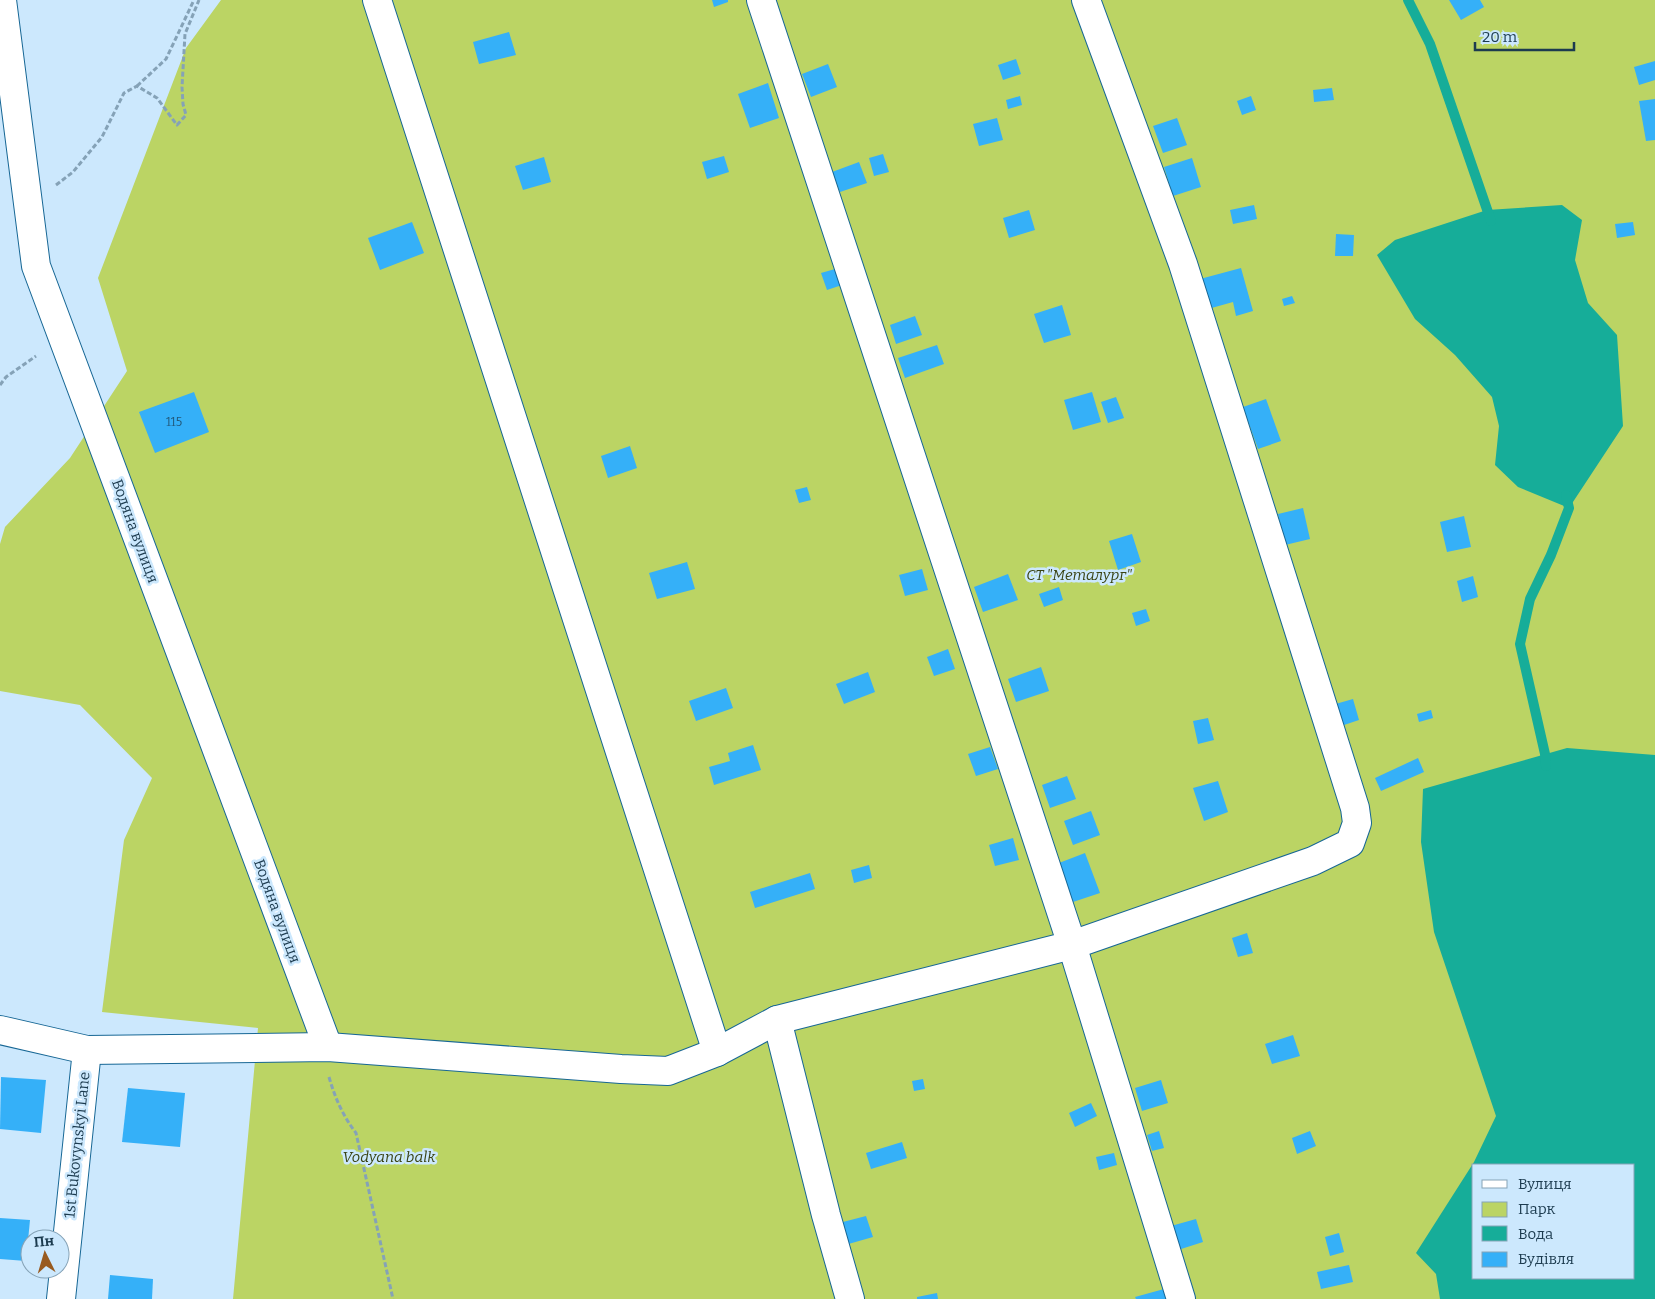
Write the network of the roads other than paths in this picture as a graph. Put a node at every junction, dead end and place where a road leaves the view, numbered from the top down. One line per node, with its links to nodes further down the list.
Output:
1 (2, 0): 5 (street, Водяна вулиця)
2 (377, 0): 11 (street)
3 (761, 0): 6 (street)
4 (1086, 0): 6 (street)
5 (3, 27): 9 (street, Водяна вулиця)
6 (1072, 945): 7 (street); 14 (street)
7 (777, 1020): 11 (street); 13 (street)
8 (0, 1030): 10 (street)
9 (328, 1047): 10 (street); 11 (street)
10 (87, 1050): 12 (street, 1st Bukovynskyi Lane)
11 (717, 1052)
12 (61, 1299)
13 (850, 1299)
14 (1181, 1299)

